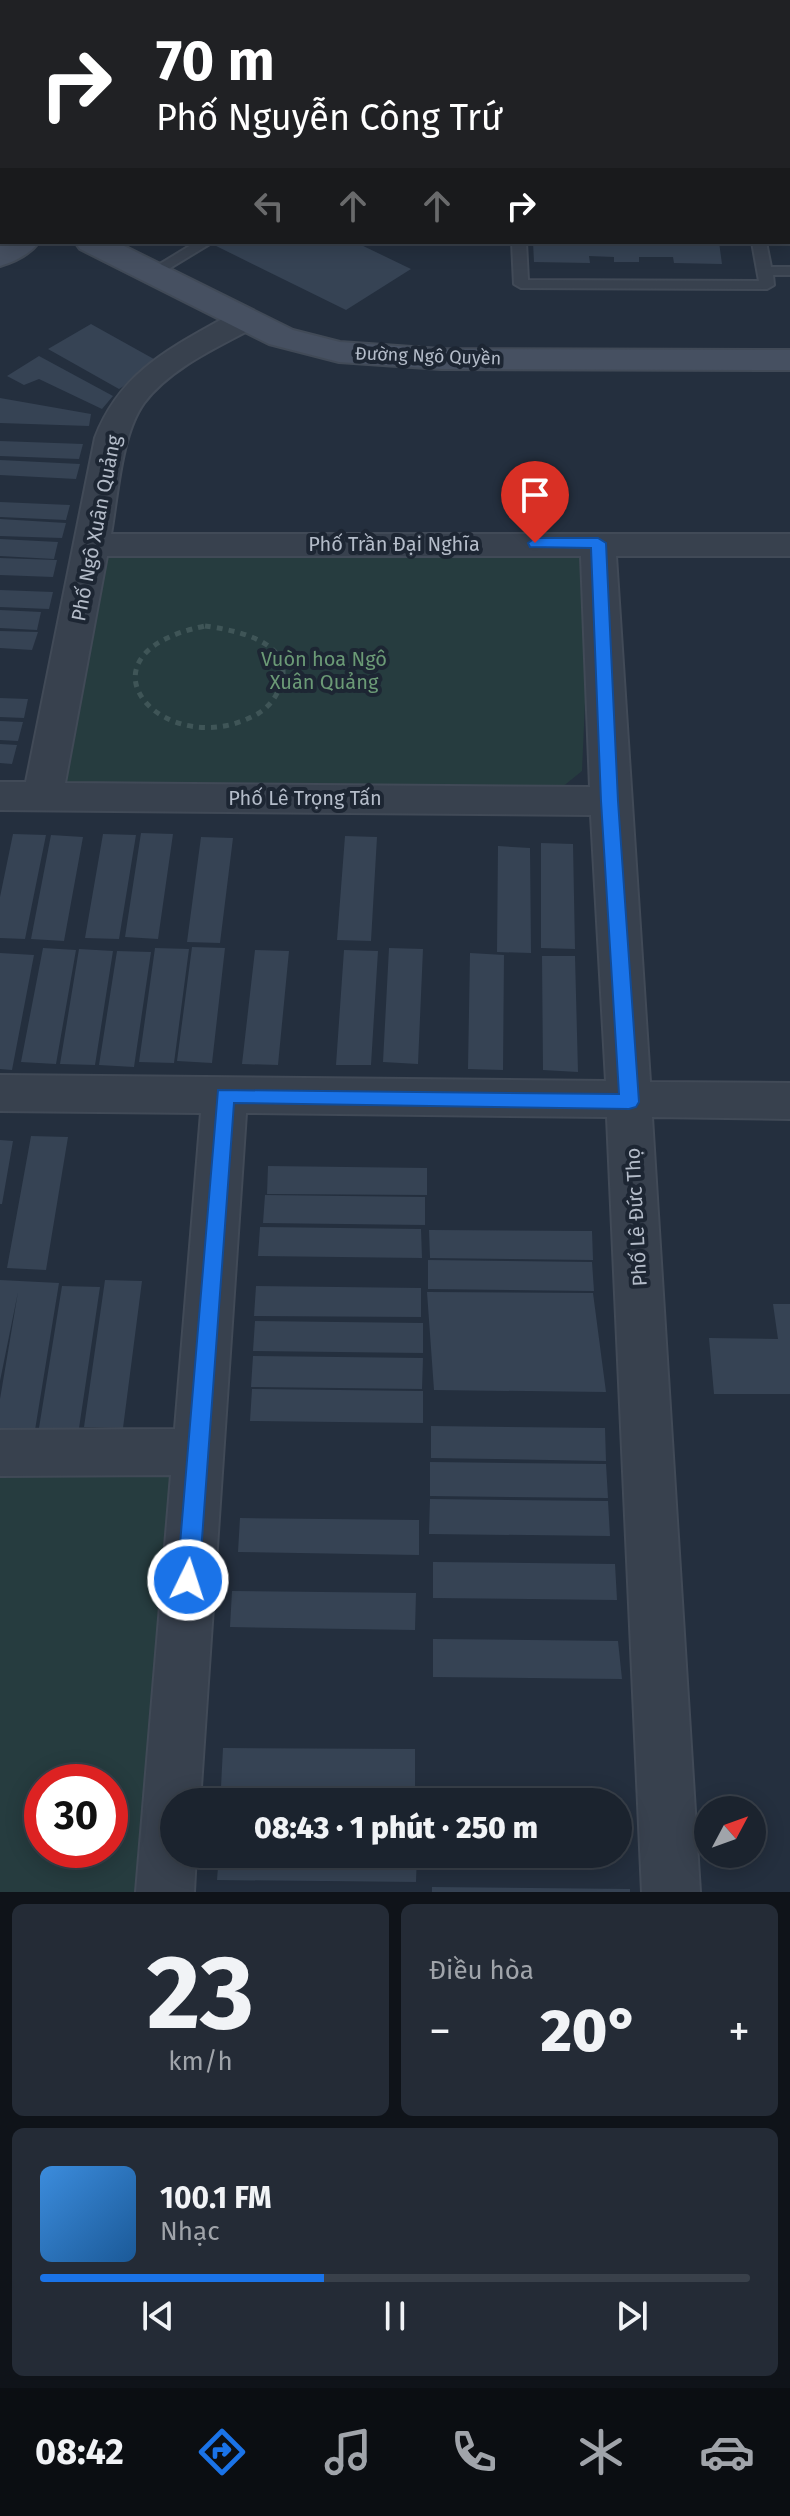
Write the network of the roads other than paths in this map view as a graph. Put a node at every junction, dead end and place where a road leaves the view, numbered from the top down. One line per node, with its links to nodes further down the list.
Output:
1 (20, 244): 6 (street)
2 (95, 244): 9 (street, Đường Ngô Quyền)
3 (203, 244): 9 (lane)
4 (519, 244): 7 (lane)
5 (759, 244): 7 (lane)
6 (0, 256)
7 (764, 271): 8 (lane)
8 (790, 271)
9 (152, 273): 10 (street, Đường Ngô Quyền)
10 (244, 320): 11 (street, Đường Ngô Quyền); 13 (street, Phố Ngô Xuân Quảng)
11 (790, 360)
12 (598, 543): 13 (street, Phố Trần Đại Nghĩa); 14 (street, Phố Trần Đại Nghĩa); 17 (street, Phố Lê Đức Thọ)
13 (93, 545): 16 (street, Phố Ngô Xuân Quảng)
14 (790, 545)
15 (0, 796): 16 (street, Phố Lê Trọng Tấn)
16 (43, 797): 17 (street, Phố Lê Trọng Tấn)
17 (610, 801): 21 (street, Phố Lê Đức Thọ)
18 (0, 1093): 19 (street)
19 (225, 1096): 21 (street); 22 (street)
20 (790, 1101): 21 (street)
21 (629, 1102): 25 (street, Phố Lê Đức Thọ)
22 (197, 1452): 23 (street); 24 (street)
23 (0, 1453)
24 (165, 1892)
25 (671, 1892)

